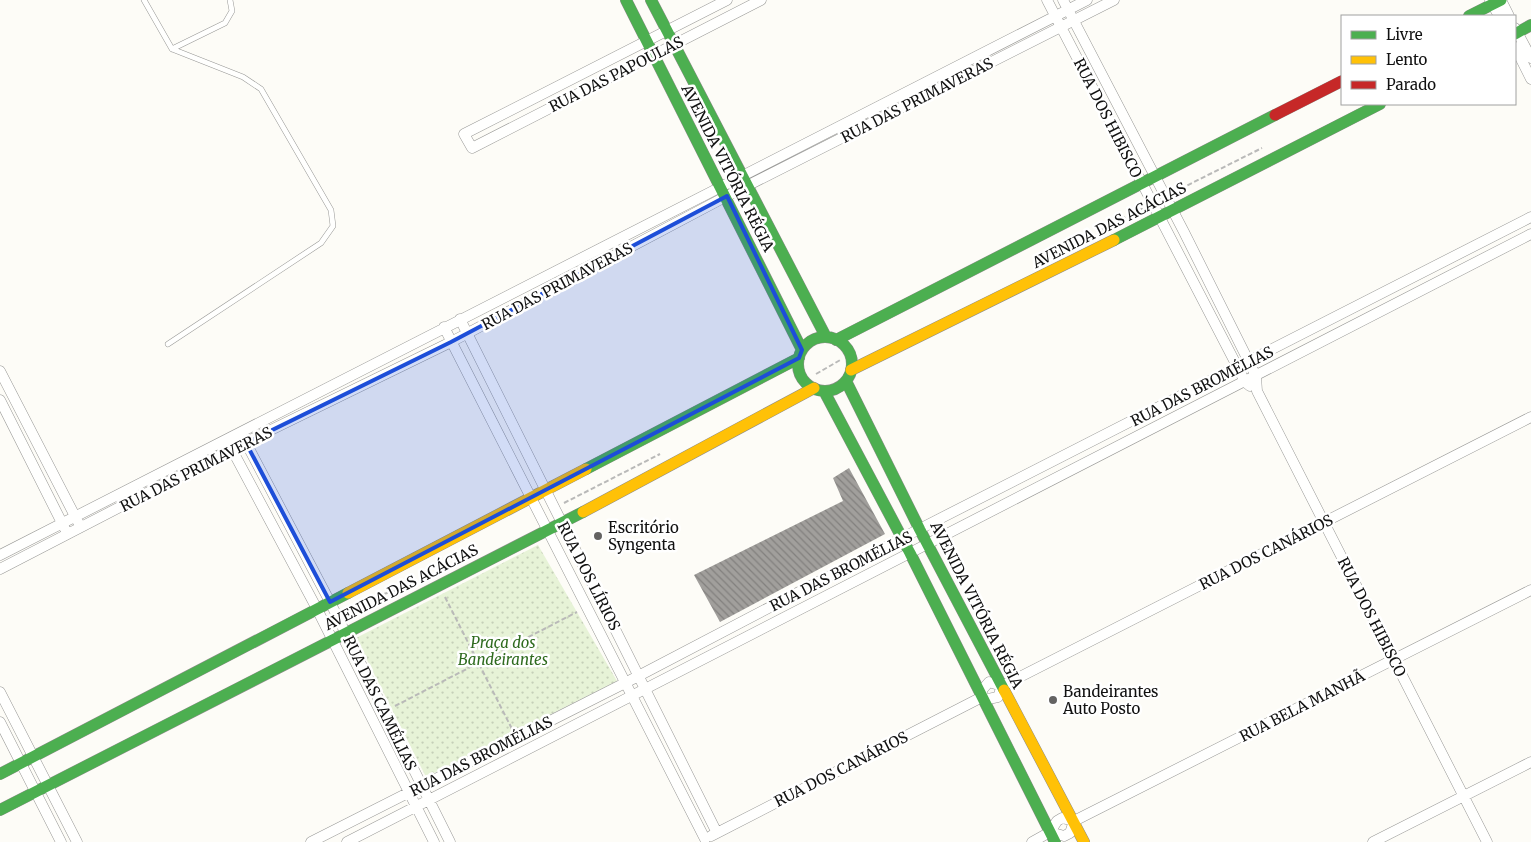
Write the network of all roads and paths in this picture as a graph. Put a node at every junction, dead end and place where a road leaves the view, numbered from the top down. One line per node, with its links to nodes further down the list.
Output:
1 (144, 0): 24 (lane)
2 (230, 0): 24 (lane)
3 (626, 0): 22 (street, AVENIDA VITÓRIA RÉGIA)
4 (651, 0): 20 (street, AVENIDA VITÓRIA RÉGIA)
5 (727, 0): 20 (street, RUA DAS PAPOULAS)
6 (761, 0): 23 (street, RUA DAS PAPOULAS)
7 (1047, 0): 16 (street, RUA DOS HIBISCO)
8 (1063, 0): 12 (street, RUA DOS HIBISCO)
9 (1087, 0): 12 (street, RUA DAS PRIMAVERAS)
10 (1114, 0): 17 (street, RUA DAS PRIMAVERAS)
11 (1494, 1): 13 (street); 14 (street); 15 (street)
12 (1068, 10): 16 (street, RUA DAS PRIMAVERAS); 17 (street, RUA DOS HIBISCO)
13 (1471, 15)
14 (1499, 15)
15 (1508, 15)
16 (1055, 16): 19 (street, RUA DOS HIBISCO); 33 (street, RUA DAS PRIMAVERAS)
17 (1074, 20): 19 (street, RUA DAS PRIMAVERAS); 32 (street, RUA DOS HIBISCO)
18 (1531, 26): 21 (street)
19 (1061, 28): 33 (street, RUA DAS PRIMAVERAS); 34 (street, RUA DOS HIBISCO)
20 (667, 30): 22 (street, RUA DAS PAPOULAS); 23 (street, AVENIDA VITÓRIA RÉGIA)
21 (1516, 31): 27 (street)
22 (647, 41): 26 (street, AVENIDA VITÓRIA RÉGIA); 26 (street, RUA DAS PAPOULAS)
23 (674, 44): 26 (street, RUA DAS PAPOULAS); 33 (street, AVENIDA VITÓRIA RÉGIA)
24 (172, 49): 49 (lane)
25 (1516, 49): 28 (street)
26 (653, 55): 35 (street, AVENIDA VITÓRIA RÉGIA)
27 (1531, 58)
28 (1531, 79)
29 (1341, 82): 32 (street, AVENIDA DAS ACÁCIAS)
30 (1378, 105): 39 (street, AVENIDA DAS ACÁCIAS)
31 (1262, 148): 37 (path)
32 (1155, 177): 34 (street, AVENIDA DAS ACÁCIAS); 37 (street, RUA DOS HIBISCO)
33 (745, 180): 35 (street, RUA DAS PRIMAVERAS); 36 (street, RUA DAS PRIMAVERAS); 47 (street, AVENIDA VITÓRIA RÉGIA)
34 (1142, 185): 38 (street, RUA DOS HIBISCO); 47 (street, AVENIDA DAS ACÁCIAS)
35 (721, 186): 36 (street, AVENIDA VITÓRIA RÉGIA); 44 (street, RUA DAS PRIMAVERAS)
36 (726, 196): 46 (street, RUA DAS PRIMAVERAS); 50 (street, AVENIDA VITÓRIA RÉGIA)
37 (1165, 196): 39 (street, RUA DOS HIBISCO)
38 (1152, 203): 40 (street, RUA DOS HIBISCO); 42 (path)
39 (1172, 211): 40 (street, AVENIDA DAS ACÁCIAS); 52 (street, RUA DOS HIBISCO)
40 (1160, 217): 53 (street, RUA DOS HIBISCO); 55 (street, AVENIDA DAS ACÁCIAS)
41 (1531, 217): 52 (street, RUA DAS BROMÉLIAS)
42 (1093, 234)
43 (1531, 234): 56 (street, RUA DAS BROMÉLIAS)
44 (460, 319): 45 (street, RUA DAS PRIMAVERAS); 46 (street, RUA DOS LÍRIOS)
45 (444, 328): 48 (street, RUA DOS LÍRIOS); 63 (street, RUA DAS PRIMAVERAS)
46 (468, 333): 48 (street, RUA DAS PRIMAVERAS); 68 (street, RUA DOS LÍRIOS)
47 (831, 338): 50 (street, AVENIDA DAS ACÁCIAS); 51 (street, AVENIDA VITÓRIA RÉGIA)
48 (451, 342): 65 (street, RUA DAS PRIMAVERAS); 69 (street, RUA DOS LÍRIOS)
49 (168, 344)
50 (801, 354): 57 (street, AVENIDA VITÓRIA RÉGIA); 68 (street, AVENIDA DAS ACÁCIAS)
51 (850, 355): 55 (street); 57 (path)
52 (1249, 363): 53 (street, RUA DAS BROMÉLIAS); 56 (street, RUA DOS HIBISCO)
53 (1238, 368): 58 (street, RUA DOS HIBISCO); 77 (street, RUA DAS BROMÉLIAS)
54 (0, 371): 71 (street)
55 (849, 376): 59 (street, AVENIDA DAS ACÁCIAS); 77 (street, AVENIDA VITÓRIA RÉGIA)
56 (1256, 376): 58 (street, RUA DAS BROMÉLIAS); 60 (street, RUA DOS HIBISCO)
57 (803, 381): 59 (street)
58 (1245, 382): 60 (street, RUA DOS HIBISCO); 80 (street, RUA DAS BROMÉLIAS)
59 (819, 390): 73 (street, AVENIDA DAS ACÁCIAS); 79 (street)
60 (1257, 391): 74 (street, RUA DOS HIBISCO)
61 (0, 400): 72 (street)
62 (1531, 417): 74 (street, RUA DOS CANÁRIOS)
63 (239, 432): 64 (street, RUA DAS PRIMAVERAS); 65 (street, RUA DAS CAMÉLIAS)
64 (226, 438): 66 (street, RUA DAS CAMÉLIAS); 71 (street, RUA DAS PRIMAVERAS)
65 (246, 443): 66 (street, RUA DAS PRIMAVERAS); 88 (street, RUA DAS CAMÉLIAS)
66 (232, 449): 75 (street, RUA DAS PRIMAVERAS); 90 (street, RUA DAS CAMÉLIAS)
67 (661, 453): 70 (path)
68 (546, 491): 69 (street, AVENIDA DAS ACÁCIAS); 70 (street, RUA DOS LÍRIOS)
69 (531, 499): 76 (street, RUA DOS LÍRIOS); 88 (street, AVENIDA DAS ACÁCIAS)
70 (555, 507): 73 (street, RUA DOS LÍRIOS)
71 (75, 516): 72 (street, RUA DAS PRIMAVERAS); 75 (street)
72 (62, 523): 78 (street); 82 (street, RUA DAS PRIMAVERAS)
73 (562, 523): 76 (street, AVENIDA DAS ACÁCIAS); 95 (street, RUA DOS LÍRIOS)
74 (1324, 523): 93 (street, RUA DOS HIBISCO); 97 (street, RUA DOS CANÁRIOS)
75 (81, 527): 78 (street, RUA DAS PRIMAVERAS)
76 (547, 530): 84 (street, AVENIDA DAS ACÁCIAS); 89 (street, RUA DOS LÍRIOS)
77 (920, 530): 79 (street, RUA DAS BROMÉLIAS); 80 (street, AVENIDA VITÓRIA RÉGIA)
78 (68, 534): 83 (street, RUA DAS PRIMAVERAS)
79 (902, 538): 81 (street); 95 (street, RUA DAS BROMÉLIAS)
80 (928, 544): 81 (street, RUA DAS BROMÉLIAS); 97 (street, AVENIDA VITÓRIA RÉGIA)
81 (910, 553): 98 (street, RUA DAS BROMÉLIAS); 101 (street)
82 (0, 555)
83 (0, 569)
84 (439, 584): 91 (street, AVENIDA DAS ACÁCIAS); 94 (path)
85 (403, 588): 87 (path)
86 (1531, 590): 93 (street, RUA BELA MANHÃ)
87 (366, 599)
88 (330, 602): 90 (street, AVENIDA DAS ACÁCIAS); 91 (street, RUA DAS CAMÉLIAS)
89 (586, 607): 94 (path); 96 (street, RUA DOS LÍRIOS)
90 (317, 609): 92 (street, RUA DAS CAMÉLIAS); 105 (street, AVENIDA DAS ACÁCIAS)
91 (345, 633): 92 (street, AVENIDA DAS ACÁCIAS); 102 (street, RUA DAS CAMÉLIAS)
92 (332, 639): 109 (street, AVENIDA DAS ACÁCIAS); 112 (street, RUA DAS CAMÉLIAS)
93 (1394, 660): 113 (street, RUA DOS HIBISCO); 117 (street, RUA BELA MANHÃ)
94 (479, 662): 102 (path); 104 (path)
95 (639, 676): 96 (street, RUA DAS BROMÉLIAS); 98 (street, RUA DOS LÍRIOS)
96 (625, 684): 100 (street, RUA DOS LÍRIOS); 104 (street, RUA DAS BROMÉLIAS)
97 (1002, 686): 101 (street, RUA DOS CANÁRIOS); 117 (street, AVENIDA VITÓRIA RÉGIA)
98 (646, 690): 100 (street, RUA DAS BROMÉLIAS); 118 (street, RUA DOS LÍRIOS)
99 (0, 692): 105 (street)
100 (632, 697): 114 (street, RUA DAS BROMÉLIAS); 120 (street, RUA DOS LÍRIOS)
101 (982, 697): 118 (street, RUA DOS CANÁRIOS); 119 (street)
102 (384, 712): 110 (street, RUA DAS CAMÉLIAS)
103 (0, 722): 107 (street)
104 (516, 737): 110 (street, RUA DAS BROMÉLIAS)
105 (33, 756): 107 (street, AVENIDA DAS ACÁCIAS); 109 (street)
106 (1531, 762): 113 (street)
107 (21, 763): 108 (street, AVENIDA DAS ACÁCIAS); 111 (street)
108 (0, 774)
109 (48, 785): 111 (street, AVENIDA DAS ACÁCIAS); 122 (street)
110 (420, 786): 112 (street, RUA DAS BROMÉLIAS); 114 (street, RUA DAS CAMÉLIAS)
111 (36, 792): 116 (street, AVENIDA DAS ACÁCIAS); 121 (street)
112 (408, 792): 115 (street, RUA DAS CAMÉLIAS); 123 (street, RUA DAS BROMÉLIAS)
113 (1464, 796): 129 (street); 130 (street, RUA DOS HIBISCO)
114 (428, 800): 115 (street, RUA DAS BROMÉLIAS); 126 (street, RUA DAS CAMÉLIAS)
115 (416, 807): 124 (street, RUA DAS BROMÉLIAS); 125 (street, RUA DAS CAMÉLIAS)
116 (0, 810)
117 (1074, 821): 119 (street, RUA BELA MANHÃ); 128 (street, AVENIDA VITÓRIA RÉGIA)
118 (717, 833): 120 (street, RUA DOS CANÁRIOS)
119 (1053, 837): 127 (street)
120 (702, 841)
121 (61, 842)
122 (77, 842)
123 (311, 842)
124 (347, 842)
125 (434, 842)
126 (450, 842)
127 (1032, 842)
128 (1084, 842)
129 (1373, 842)
130 (1487, 842)

